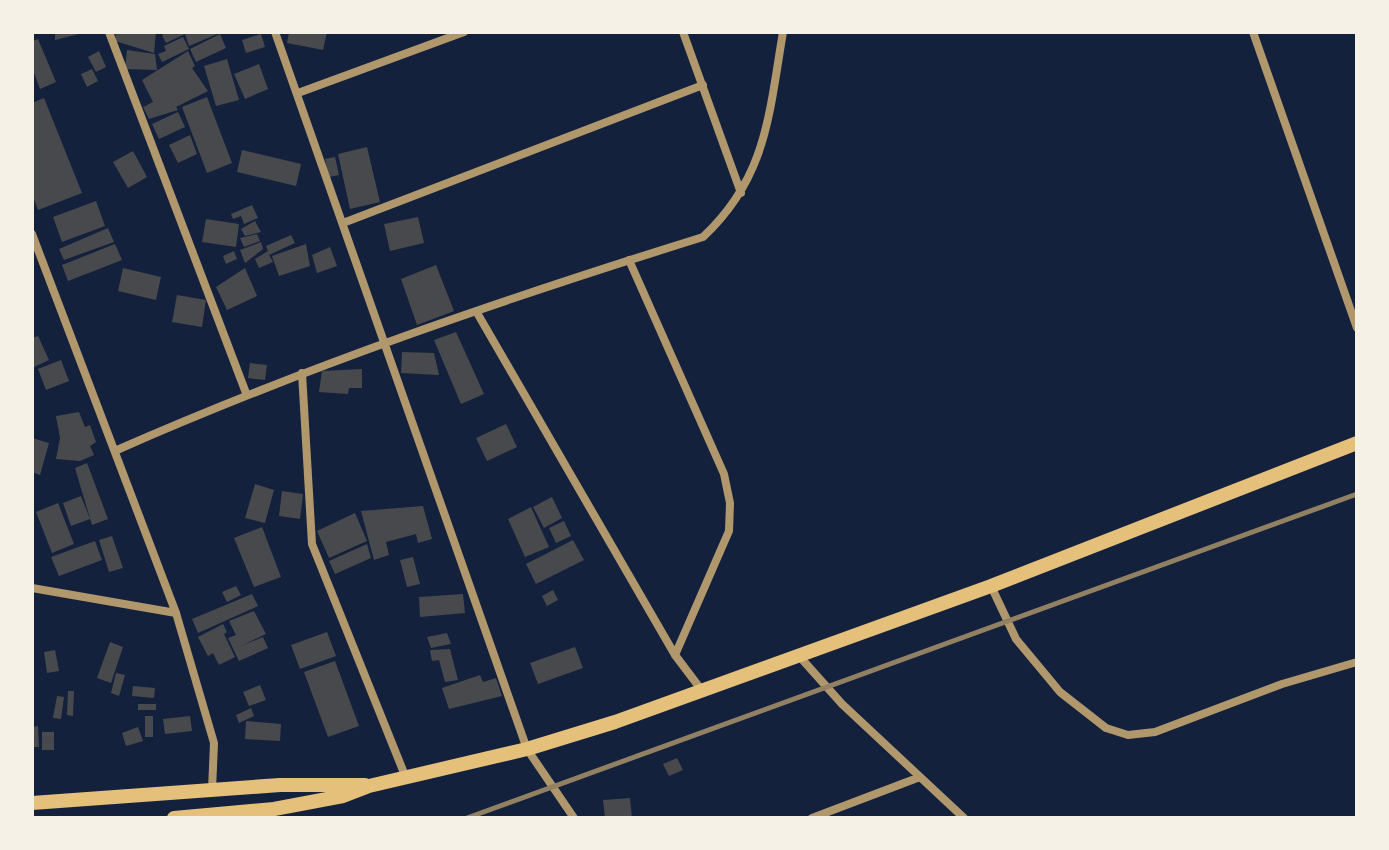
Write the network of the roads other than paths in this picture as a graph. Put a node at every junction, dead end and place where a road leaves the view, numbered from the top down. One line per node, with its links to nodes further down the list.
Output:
1 (109, 32): 17 (street)
2 (275, 32): 8 (street)
3 (464, 32): 8 (street)
4 (683, 32): 7 (street)
5 (783, 32): 9 (street)
6 (1253, 32): 14 (street)
7 (703, 85): 9 (street); 10 (street)
8 (298, 93): 10 (street)
9 (741, 193): 12 (street)
10 (343, 223): 15 (street)
11 (32, 234): 19 (street)
12 (629, 260): 13 (street); 23 (street)
13 (476, 311): 15 (street); 23 (street)
14 (1357, 328)
15 (385, 344): 16 (street); 27 (street)
16 (302, 373): 17 (street); 29 (street)
17 (246, 393): 19 (street)
18 (1357, 443): 20 (highway)
19 (117, 450): 22 (street)
20 (991, 586): 24 (highway); 25 (street)
21 (32, 588): 22 (street)
22 (176, 613): 31 (street)
23 (675, 655): 26 (street)
24 (800, 657): 26 (highway); 28 (street)
25 (1357, 662)
26 (703, 693): 27 (highway)
27 (527, 749): 29 (highway); 34 (street)
28 (920, 777): 35 (street); 36 (street)
29 (407, 779): 30 (highway)
30 (369, 786): 31 (highway); 33 (highway)
31 (212, 790): 32 (highway)
32 (32, 803)
33 (174, 818)
34 (574, 818)
35 (812, 818)
36 (964, 818)

